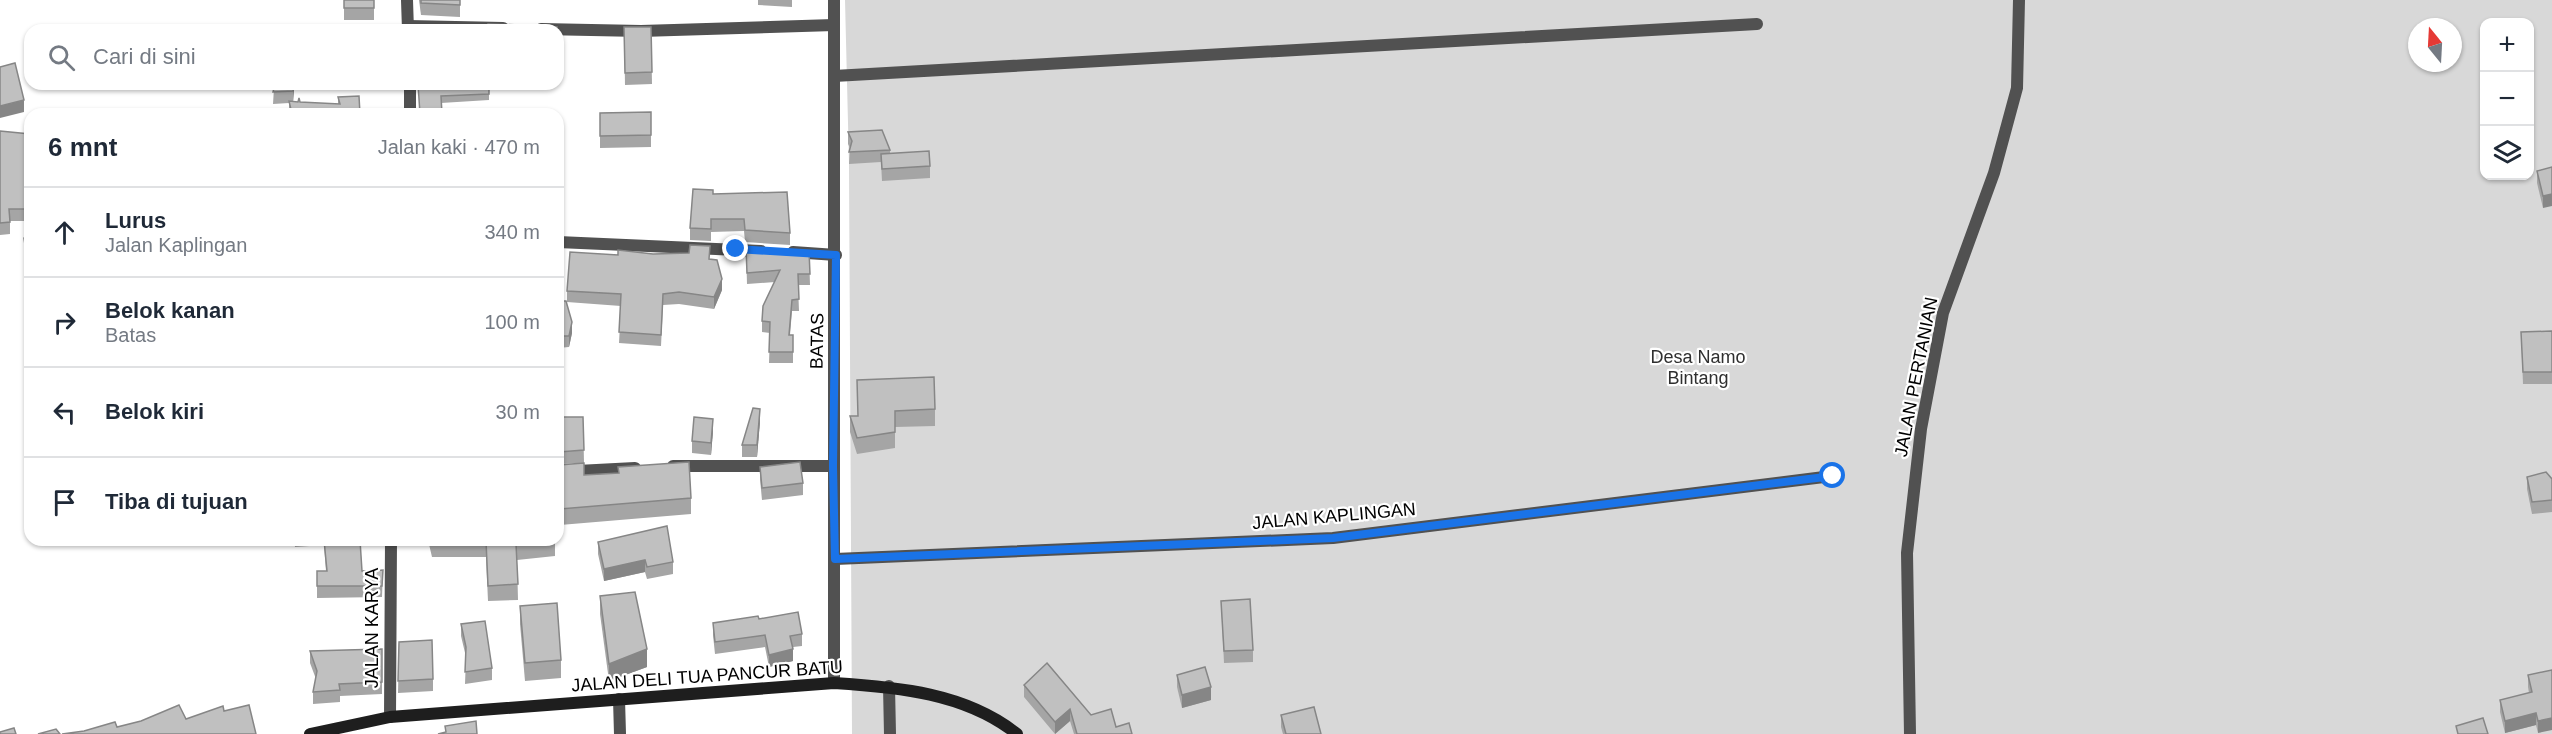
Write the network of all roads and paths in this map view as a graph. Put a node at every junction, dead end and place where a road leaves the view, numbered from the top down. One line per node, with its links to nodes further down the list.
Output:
1 (407, 0): 4 (street)
2 (834, 0): 6 (street, BATAS)
3 (2019, 0): 26 (street, JALAN PERTANIAN)
4 (408, 24)
5 (1757, 24): 8 (street)
6 (834, 25): 7 (street); 8 (street, BATAS)
7 (564, 29)
8 (834, 76): 12 (street, BATAS)
9 (410, 90): 10 (street)
10 (410, 108)
11 (564, 242): 12 (street)
12 (836, 255): 13 (street, BATAS)
13 (833, 466): 14 (street); 17 (street, BATAS)
14 (564, 472)
15 (1833, 476): 17 (street, JALAN KAPLINGAN)
16 (391, 546): 21 (street, JALAN KARYA)
17 (835, 559): 18 (street, BATAS)
18 (834, 683): 19 (main road, JALAN DELI TUA PANCUR BATU); 20 (main road, JALAN DELI TUA PANCUR BATU)
19 (889, 686): 24 (street); 25 (main road, JALAN DELI TUA PANCUR BATU)
20 (619, 699): 21 (main road, JALAN DELI TUA PANCUR BATU); 23 (street)
21 (390, 717): 22 (main road, JALAN DELI TUA PANCUR BATU)
22 (310, 734)
23 (620, 734)
24 (890, 734)
25 (1017, 734)
26 (1910, 734)

